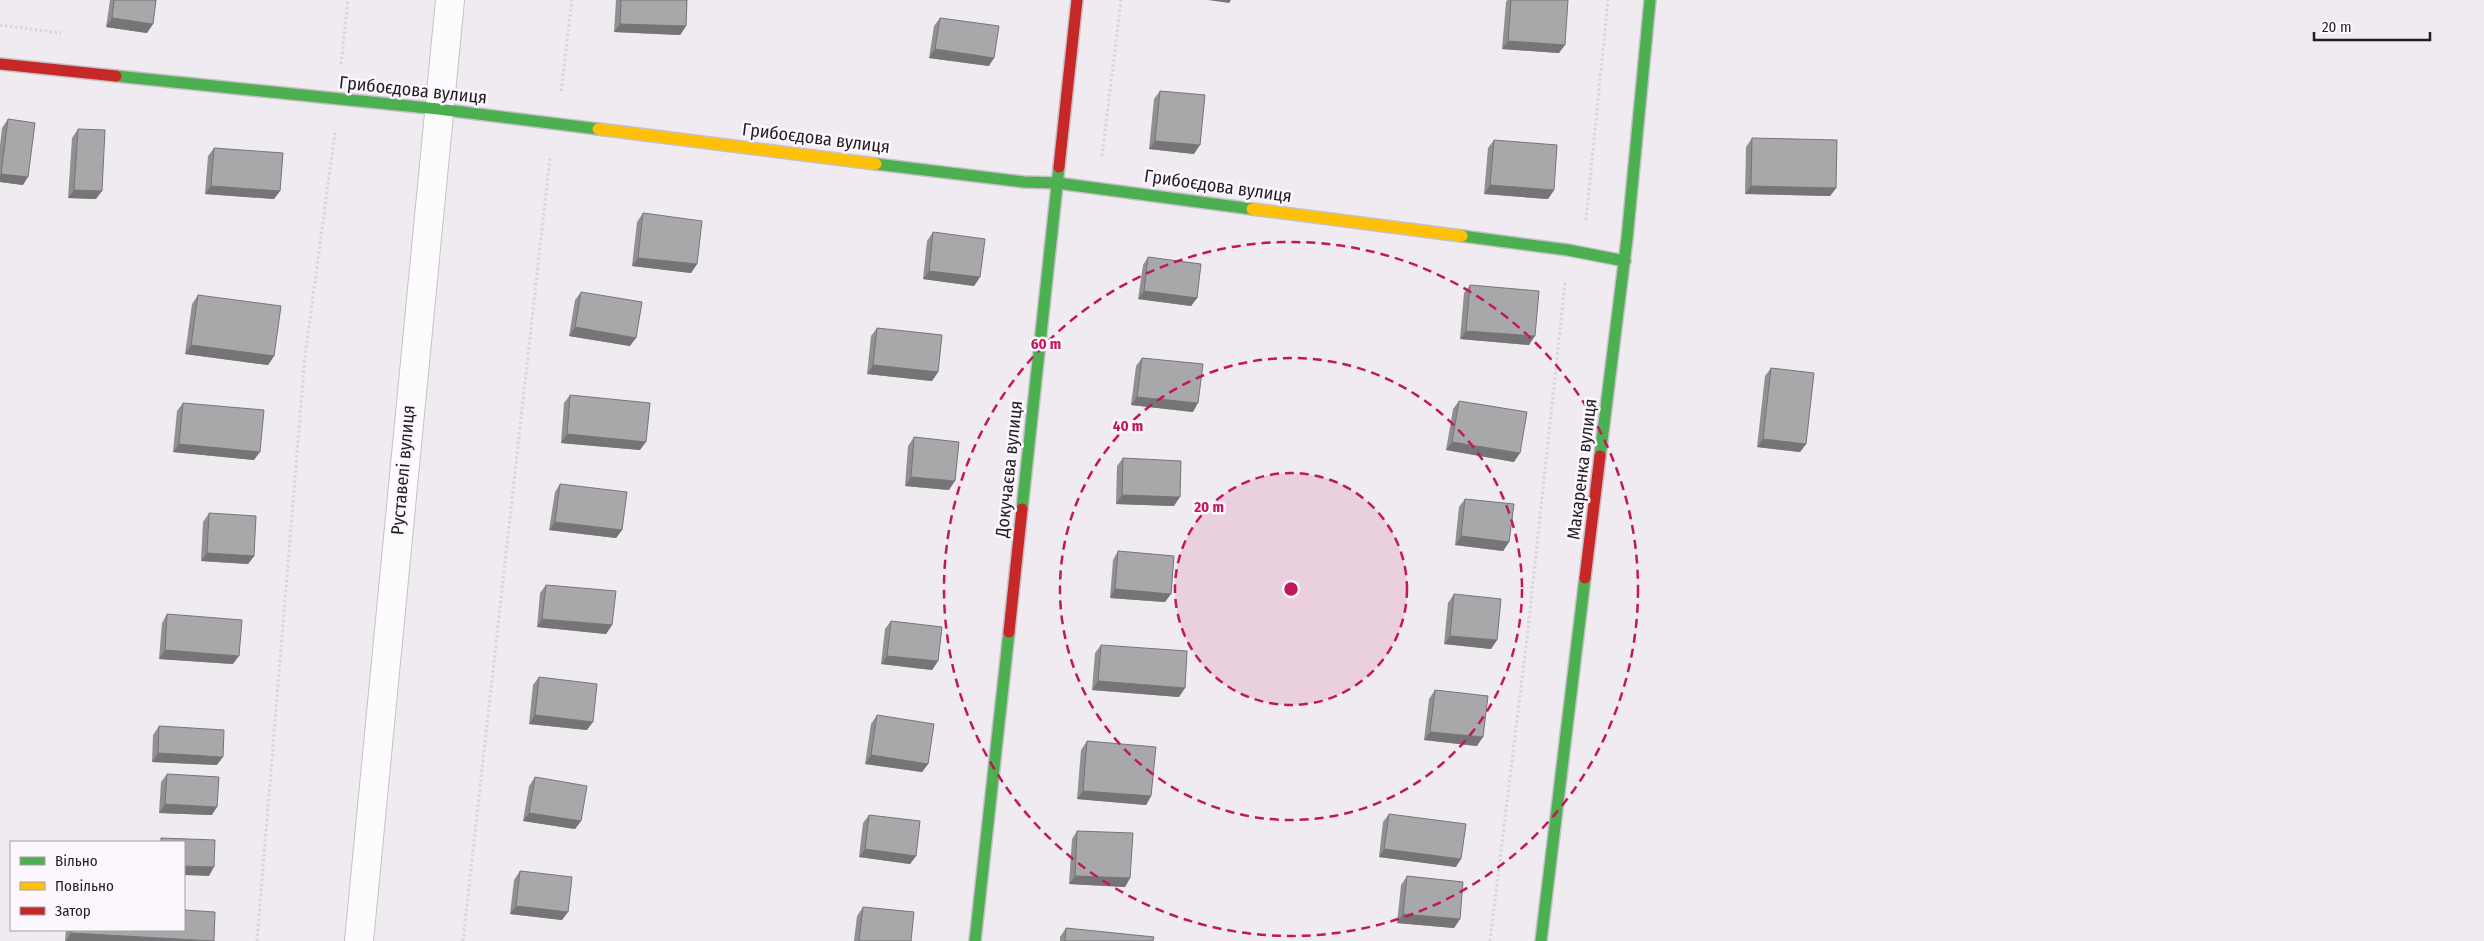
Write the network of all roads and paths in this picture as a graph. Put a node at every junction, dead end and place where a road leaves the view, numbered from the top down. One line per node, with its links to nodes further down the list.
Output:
1 (348, 0): 9 (path)
2 (450, 0): 11 (street, Руставелі вулиця)
3 (572, 0): 12 (path)
4 (1077, 0): 13 (street, Докучаєва вулиця)
5 (1121, 0): 14 (path)
6 (1608, 0): 15 (path)
7 (1650, 0): 17 (street, Макаренка вулиця)
8 (0, 64): 10 (street, Грибоєдова вулиця)
9 (341, 71)
10 (340, 99): 11 (street, Грибоєдова вулиця); 18 (path)
11 (438, 109): 12 (street, Грибоєдова вулиця); 19 (street, Руставелі вулиця)
12 (554, 123): 13 (street, Грибоєдова вулиця); 20 (path)
13 (1057, 183): 14 (street, Грибоєдова вулиця); 21 (street, Докучаєва вулиця)
14 (1099, 188): 16 (street, Грибоєдова вулиця)
15 (1587, 218)
16 (1568, 250): 17 (street, Грибоєдова вулиця); 22 (path)
17 (1625, 261): 23 (street, Макаренка вулиця)
18 (257, 941)
19 (359, 941)
20 (463, 941)
21 (975, 941)
22 (1490, 941)
23 (1541, 941)

